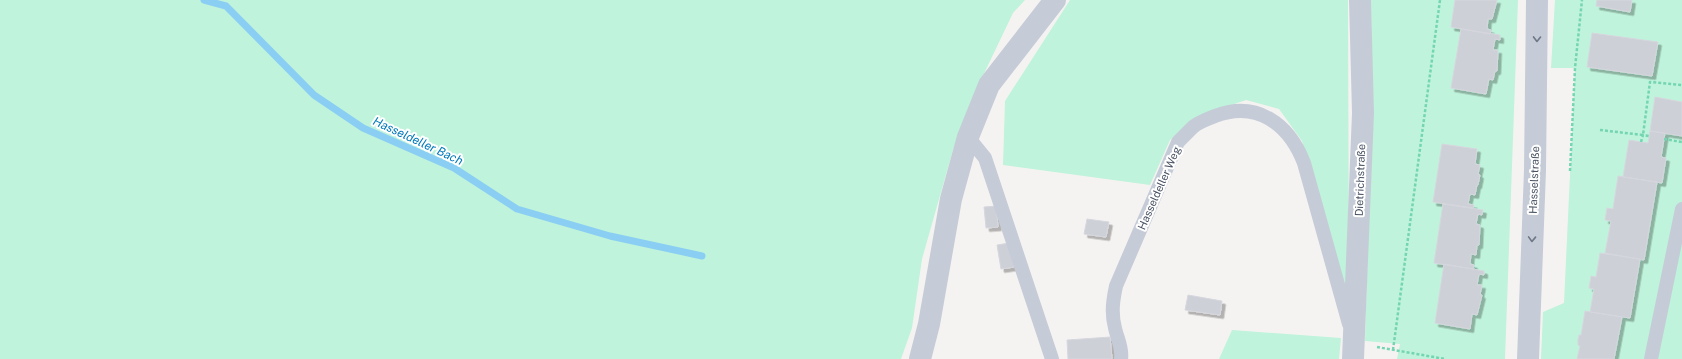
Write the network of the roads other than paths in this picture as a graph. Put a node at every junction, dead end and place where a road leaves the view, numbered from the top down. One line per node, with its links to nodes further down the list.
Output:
1 (1056, 0): 4 (street)
2 (1360, 0): 6 (street, Dietrichstraße)
3 (1537, 0): 10 (street, Hasselstraße, one-way to 10)
4 (968, 137): 7 (street); 8 (lane)
5 (1682, 209): 11 (lane)
6 (1354, 352): 9 (lane, Hasseldeller Weg)
7 (920, 359)
8 (1052, 359)
9 (1121, 359)
10 (1528, 359)
11 (1651, 359)

